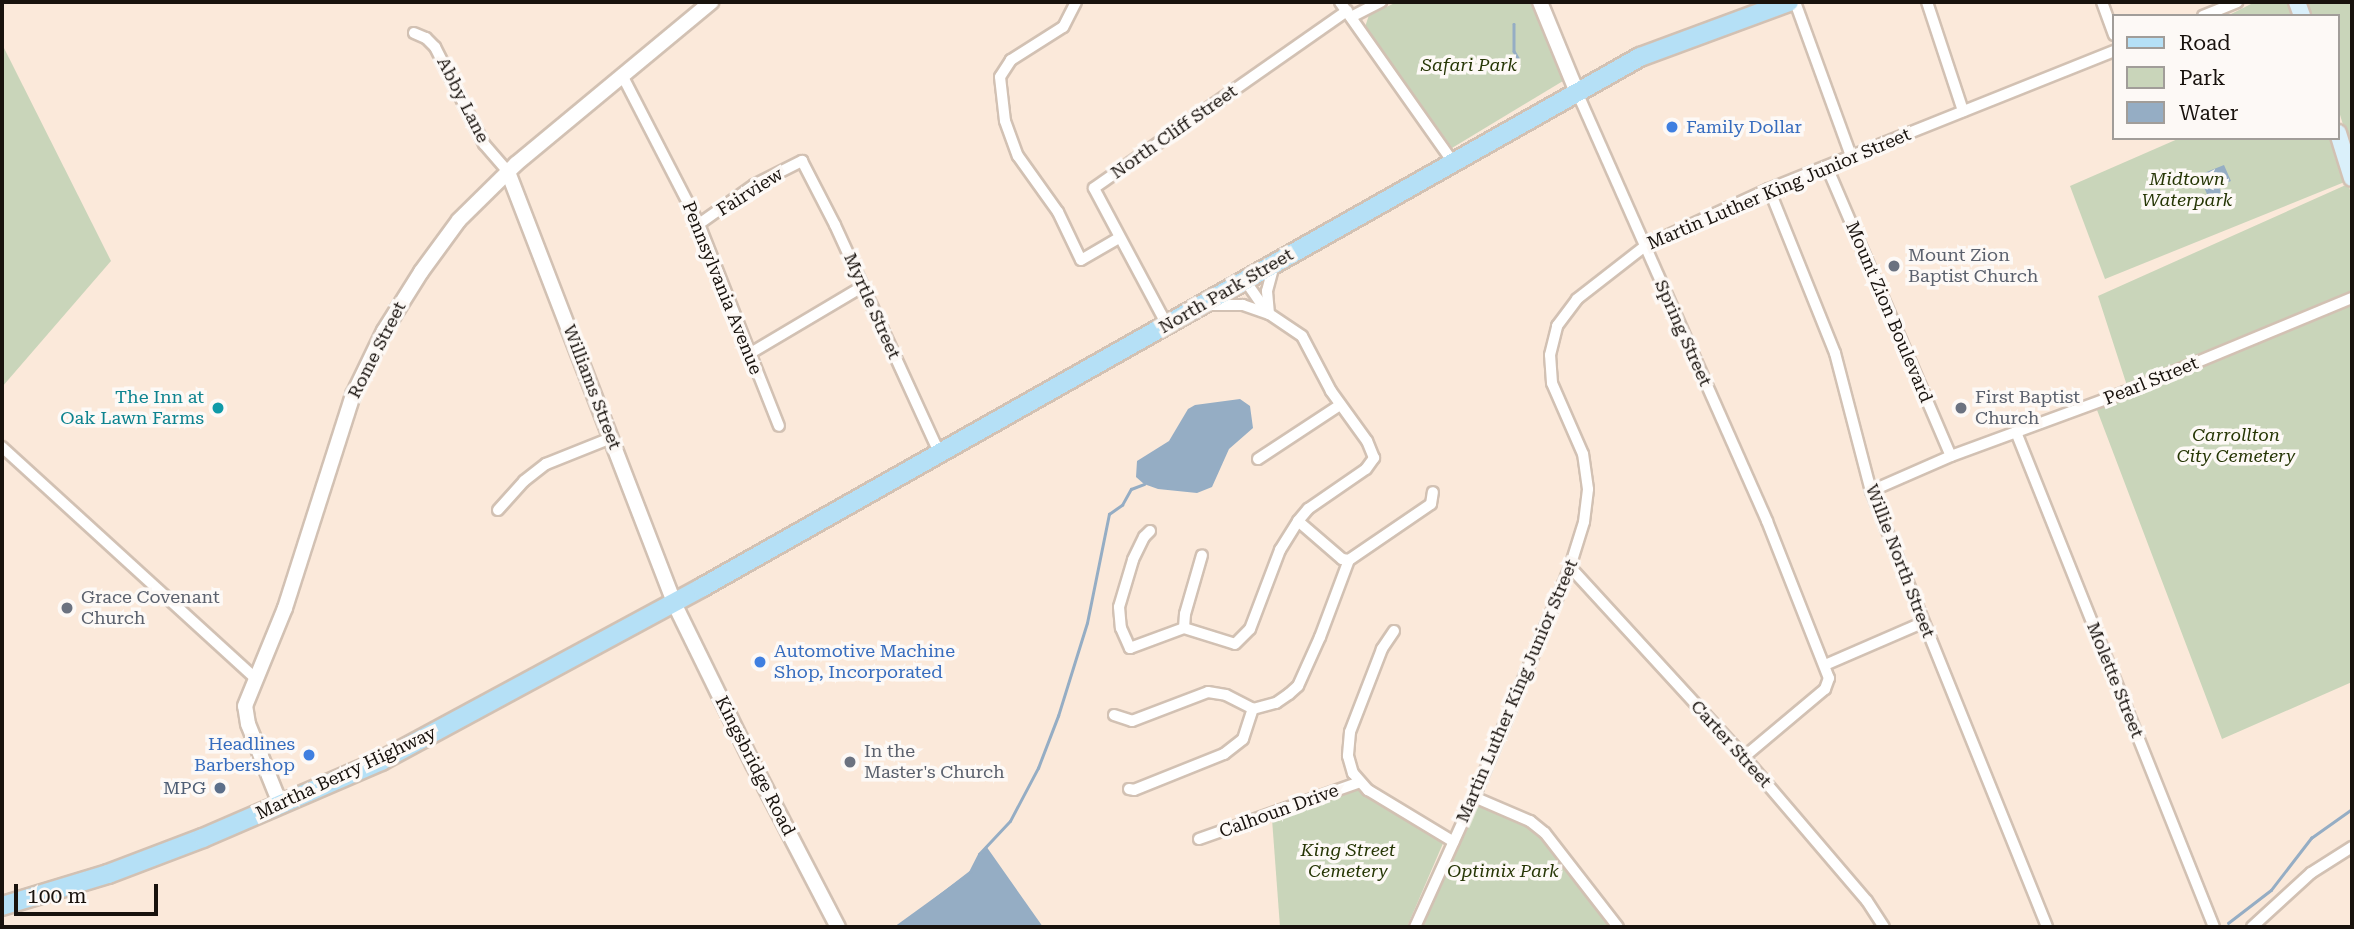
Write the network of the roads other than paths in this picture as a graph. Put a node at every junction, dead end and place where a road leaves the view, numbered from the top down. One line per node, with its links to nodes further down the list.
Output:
1 (710, 2): 15 (street, Rome Street)
2 (1076, 2): 27 (street)
3 (1381, 2): 10 (street, North Cliff Street)
4 (1540, 2): 16 (street, Spring Street)
5 (1789, 2): 16 (main road, North Park Street)
6 (1796, 2): 19 (street)
7 (1927, 2): 17 (street)
8 (2102, 2): 12 (street)
9 (2237, 2): 11 (street)
10 (1346, 10): 21 (street); 27 (street, North Cliff Street)
11 (2208, 14)
12 (2112, 30)
13 (414, 33): 23 (street, Abby Lane)
14 (2112, 52): 17 (street, Martin Luther King Junior Street)
15 (623, 77): 23 (street, Rome Street); 26 (street, Pennsylvania Avenue)
16 (1577, 92): 21 (main road, North Park Street); 28 (street, Spring Street)
17 (1963, 111): 19 (street, Martin Luther King Junior Street)
18 (2340, 139): 24 (main road)
19 (1851, 156): 22 (street, Martin Luther King Junior Street)
20 (802, 161): 26 (street, Fairview); 31 (street, Myrtle Street)
21 (1453, 162): 29 (main road, North Park Street)
22 (1828, 167): 25 (street, Martin Luther King Junior Street); 43 (street, Mount Zion Boulevard)
23 (508, 172): 40 (street, Williams Street); 58 (street, Rome Street)
24 (2352, 178)
25 (1769, 189): 28 (street, Martin Luther King Junior Street); 45 (street, Willie North Street)
26 (699, 224): 36 (street, Pennsylvania Avenue)
27 (1119, 238): 35 (street, North Cliff Street)
28 (1645, 246): 52 (street, Martin Luther King Junior Street); 57 (street, Spring Street)
29 (1275, 262): 30 (main road, North Park Street); 34 (street)
30 (1244, 279): 33 (main road, North Park Street); 34 (street)
31 (862, 287): 36 (street); 42 (street, Myrtle Street)
32 (2352, 298): 39 (street, Pearl Street)
33 (1203, 304): 34 (street); 35 (main road, North Park Street)
34 (1269, 314): 37 (street)
35 (1167, 325): 42 (main road, North Park Street)
36 (749, 354): 38 (street, Pennsylvania Avenue)
37 (1340, 405): 44 (street); 48 (street)
38 (779, 426)
39 (2017, 432): 43 (street, Pearl Street); 75 (street, Molette Street)
40 (611, 438): 47 (street); 53 (street, Williams Street)
41 (2, 447): 58 (street)
42 (939, 452): 53 (main road, North Park Street)
43 (1951, 456): 45 (street, Pearl Street)
44 (1258, 459)
45 (1871, 491): 54 (street, Willie North Street)
46 (1433, 492): 51 (street)
47 (498, 510)
48 (1297, 522): 51 (street); 55 (street)
49 (1150, 531): 55 (street)
50 (1202, 555): 55 (street)
51 (1349, 560): 59 (street)
52 (1570, 567): 61 (street, Carter Street); 64 (street, Martin Luther King Junior Street)
53 (674, 603): 65 (main road, Martha Berry Highway); 70 (street, Kingsbridge Road)
54 (1922, 623): 57 (street); 74 (street, Willie North Street)
55 (1184, 628)
56 (1394, 631): 62 (street)
57 (1825, 665): 61 (street)
58 (254, 677): 65 (street, Rome Street)
59 (1253, 709): 60 (street); 63 (street)
60 (1114, 715)
61 (1744, 757): 73 (street, Carter Street)
62 (1360, 782): 66 (street, Calhoun Drive); 67 (street)
63 (1129, 789)
64 (1474, 797): 67 (street, Martin Luther King Junior Street); 72 (street)
65 (281, 806): 69 (main road, Martha Berry Highway)
66 (1199, 839)
67 (1454, 842): 71 (street, Martin Luther King Junior Street)
68 (2352, 847): 76 (street)
69 (2, 906)
70 (838, 927)
71 (1415, 927)
72 (1618, 927)
73 (1884, 927)
74 (2047, 927)
75 (2214, 927)
76 (2252, 927)

